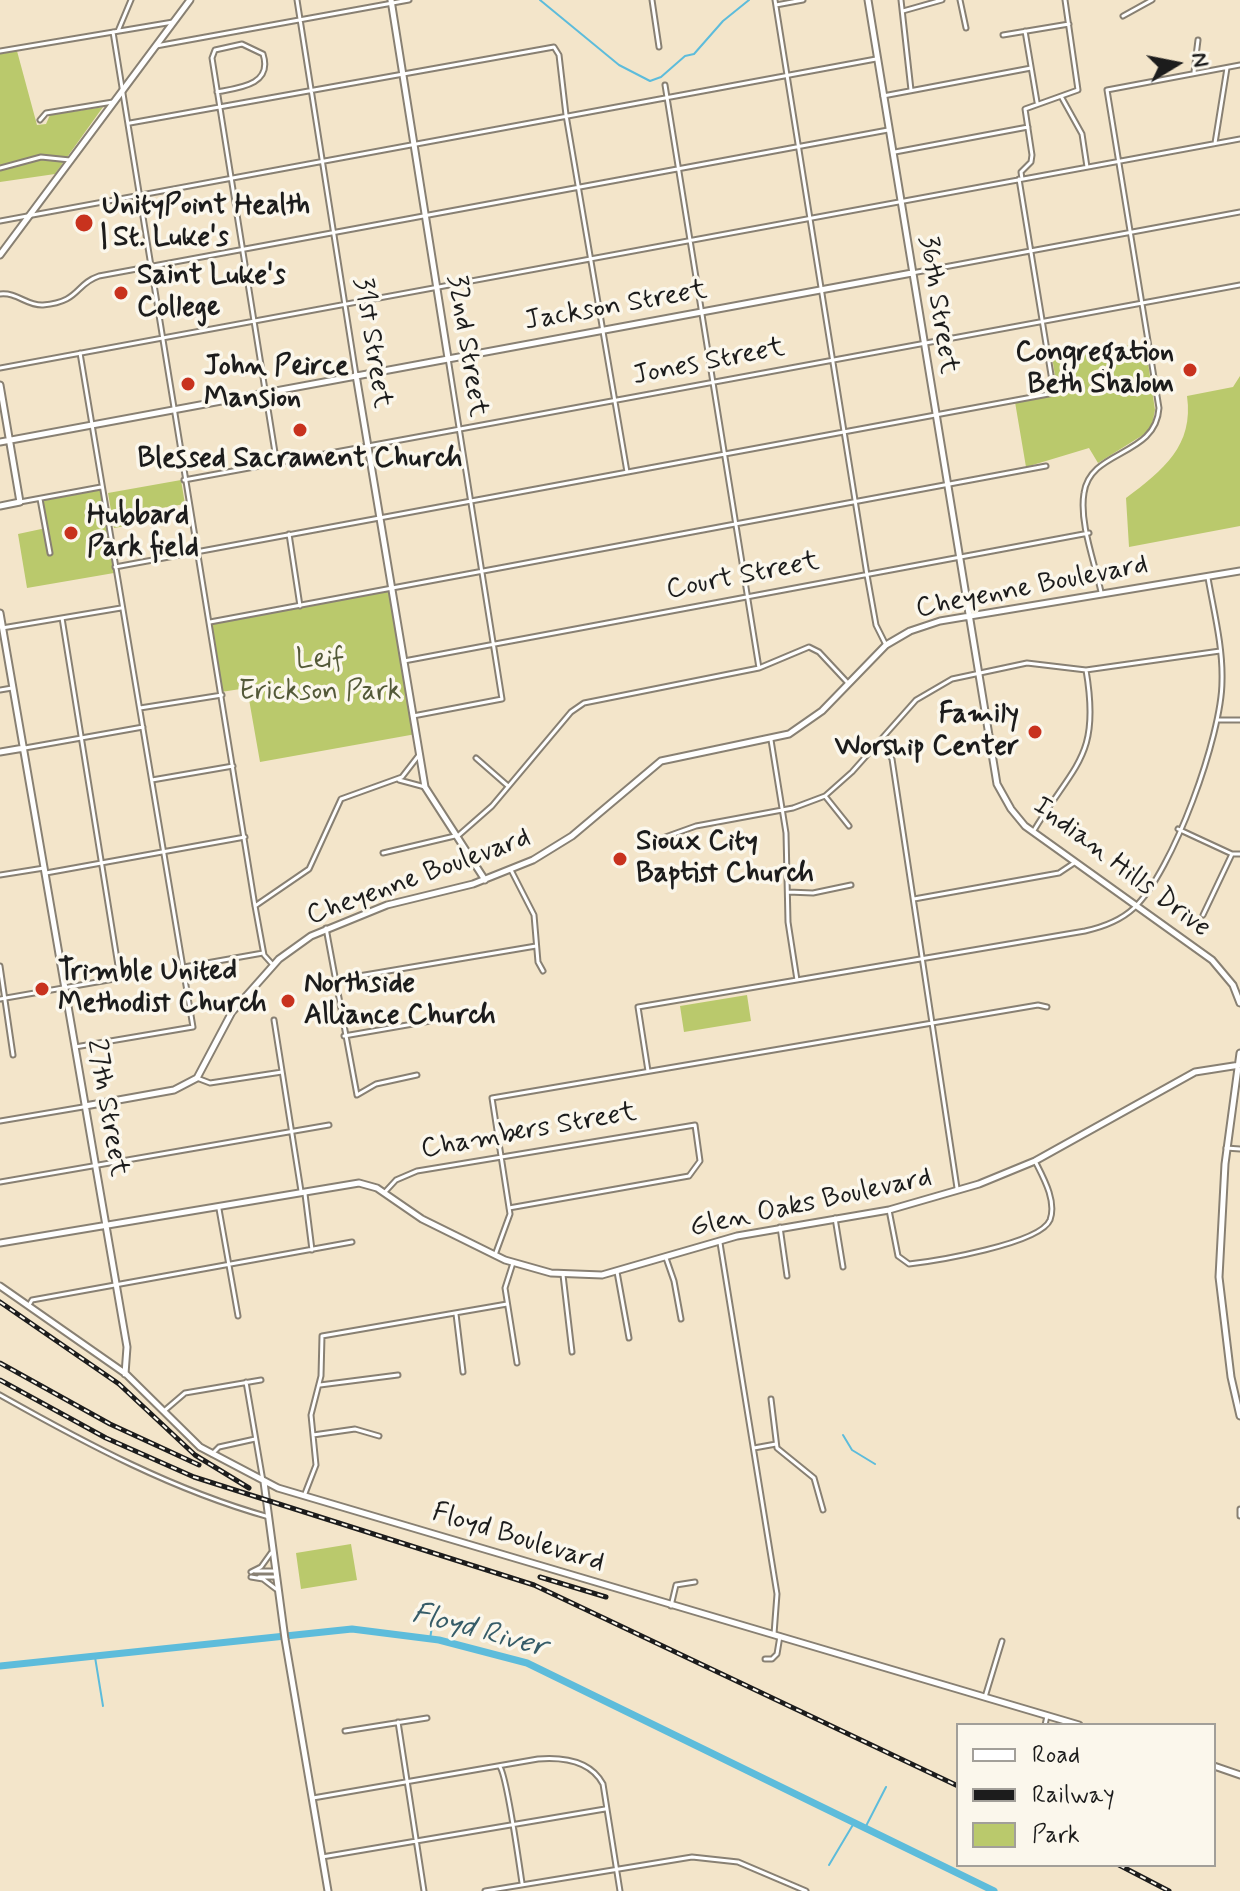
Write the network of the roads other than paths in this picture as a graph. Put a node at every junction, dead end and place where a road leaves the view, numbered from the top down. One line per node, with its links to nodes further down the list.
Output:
1 (131, 0): 21 (street)
2 (190, 0): 18 (main road)
3 (297, 0): 17 (street, 31st Street)
4 (409, 0): 13 (street)
5 (652, 0): 26 (street)
6 (803, 0): 14 (street)
7 (868, 0): 28 (main road, 36th Street)
8 (901, 0): 15 (street)
9 (942, 0): 15 (street)
10 (1065, 0): 19 (street)
11 (1152, 0): 16 (street)
12 (960, 1): 20 (street)
13 (391, 2): 17 (street); 32 (main road, 32nd Street)
14 (776, 2): 34 (street)
15 (903, 11): 38 (street)
16 (1123, 16)
17 (301, 20): 25 (street); 37 (street, 31st Street)
18 (174, 22): 21 (street); 25 (main road)
19 (1069, 24): 22 (street); 42 (street)
20 (966, 28)
21 (116, 31): 27 (street); 36 (street)
22 (1025, 31): 23 (street); 30 (street)
23 (1003, 35)
24 (1198, 40): 33 (street)
25 (156, 46): 36 (main road)
26 (659, 47)
27 (0, 51)
28 (876, 59): 34 (street); 40 (main road, 36th Street)
29 (1240, 65): 31 (street)
30 (1031, 68): 38 (street); 44 (street)
31 (1227, 68): 33 (street); 52 (street)
32 (402, 73): 37 (street); 46 (street); 53 (main road, 32nd Street)
33 (1194, 73): 58 (street)
34 (788, 75): 41 (street); 54 (street)
35 (665, 85): 41 (street)
36 (124, 88): 43 (main road); 48 (street)
37 (312, 90): 45 (street); 57 (street, 31st Street)
38 (911, 90): 40 (street)
39 (217, 92): 39 (street); 45 (street)
40 (883, 96): 50 (main road, 36th Street)
41 (667, 98): 46 (street); 61 (street)
42 (1062, 98): 44 (street); 59 (street)
43 (114, 102): 47 (street); 56 (main road)
44 (1037, 103): 49 (street)
45 (219, 106): 48 (street); 62 (street)
46 (566, 115): 53 (street); 64 (street)
47 (40, 120)
48 (129, 123): 65 (street)
49 (1028, 127): 55 (street); 63 (street)
50 (888, 130): 54 (street); 55 (main road, 36th Street)
51 (1240, 139): 52 (street)
52 (1215, 143): 58 (street)
53 (412, 144): 57 (street); 69 (main road, 32nd Street)
54 (799, 146): 61 (street); 70 (street)
55 (891, 152): 66 (main road, 36th Street)
56 (70, 160): 60 (street); 68 (main road)
57 (322, 161): 62 (street); 72 (street, 31st Street)
58 (1119, 161): 59 (street); 73 (street)
59 (1087, 167): 63 (street)
60 (0, 168)
61 (679, 168): 64 (street); 74 (street)
62 (231, 177): 65 (street); 75 (street)
63 (1020, 179): 66 (street); 76 (street)
64 (579, 188): 69 (street); 78 (street)
65 (140, 195): 68 (street); 79 (street)
66 (900, 202): 70 (street); 80 (main road, 36th Street)
67 (1240, 212): 73 (street, Jackson Street)
68 (30, 215): 71 (street); 77 (main road)
69 (426, 215): 72 (street); 82 (main road, 32nd Street)
70 (811, 218): 74 (street); 83 (street)
71 (0, 221)
72 (332, 233): 75 (street); 86 (street, 31st Street)
73 (1131, 233): 76 (street, Jackson Street); 85 (street)
74 (691, 240): 78 (street); 87 (street)
75 (243, 249): 79 (street); 88 (street)
76 (1031, 251): 80 (street, Jackson Street); 89 (street)
77 (0, 255)
78 (592, 258): 82 (street); 90 (street)
79 (151, 266): 84 (street); 91 (street)
80 (912, 273): 83 (main road, Jackson Street); 92 (main road, 36th Street)
81 (1240, 285): 85 (street, Jones Street)
82 (435, 287): 86 (street); 94 (main road, 32nd Street)
83 (821, 289): 87 (main road, Jackson Street); 95 (street)
84 (0, 294)
85 (1143, 304): 89 (street, Jones Street); 124 (street)
86 (345, 305): 88 (street); 97 (street, 31st Street)
87 (703, 311): 90 (main road, Jackson Street); 98 (street)
88 (254, 322): 91 (street); 100 (street)
89 (1043, 322): 92 (street, Jones Street); 103 (street)
90 (604, 329): 94 (main road, Jackson Street); 101 (street)
91 (163, 338): 93 (street); 102 (street)
92 (924, 344): 95 (street, Jones Street); 103 (main road, 36th Street)
93 (80, 353): 96 (street); 104 (street)
94 (448, 358): 97 (main road, Jackson Street); 105 (street, 32nd Street)
95 (833, 360): 98 (street, Jones Street); 106 (street)
96 (0, 368)
97 (356, 375): 100 (main road, Jackson Street); 109 (main road, 31st Street)
98 (713, 383): 101 (street, Jones Street); 110 (street)
99 (0, 385): 107 (main road)
100 (265, 392): 102 (main road, Jackson Street); 111 (street)
101 (615, 401): 105 (street, Jones Street); 113 (street)
102 (174, 409): 104 (main road, Jackson Street); 114 (street)
103 (935, 415): 106 (street); 115 (main road, 36th Street)
104 (92, 425): 107 (main road, Jackson Street); 116 (street)
105 (459, 429): 109 (street, Jones Street); 118 (street, 32nd Street)
106 (844, 432): 110 (street); 120 (street)
107 (9, 440): 108 (main road, Jackson Street); 119 (main road)
108 (0, 442)
109 (368, 447): 111 (street, Jones Street); 122 (main road, 31st Street)
110 (726, 454): 113 (street); 123 (street)
111 (277, 465): 114 (street, Jones Street)
112 (1046, 466): 115 (street)
113 (627, 472): 118 (street)
114 (184, 480): 126 (street)
115 (947, 486): 120 (street); 128 (main road, 36th Street)
116 (101, 487): 117 (street); 129 (street)
117 (40, 499): 119 (street); 127 (street)
118 (471, 501): 122 (street); 131 (street, 32nd Street)
119 (20, 502): 121 (main road)
120 (856, 503): 123 (street); 132 (street)
121 (0, 506)
122 (379, 517): 125 (street); 134 (main road, 31st Street)
123 (737, 526): 131 (street); 136 (street)
124 (1089, 533): 128 (street, Court Street); 135 (street)
125 (289, 534): 126 (street); 137 (street)
126 (198, 551): 129 (street); 142 (street)
127 (50, 553)
128 (959, 557): 132 (street, Court Street); 140 (main road, 36th Street)
129 (115, 567): 138 (street)
130 (1240, 571): 133 (main road, Cheyenne Boulevard)
131 (482, 572): 134 (street); 144 (street, 32nd Street)
132 (867, 575): 136 (street, Court Street); 145 (street)
133 (1207, 576): 135 (main road, Cheyenne Boulevard); 146 (street)
134 (393, 589): 137 (street); 147 (main road, 31st Street)
135 (1101, 592): 140 (main road, Cheyenne Boulevard)
136 (748, 597): 144 (street, Court Street); 148 (street)
137 (301, 606): 142 (street)
138 (122, 607): 141 (street); 155 (street)
139 (0, 613): 143 (main road, 27th Street)
140 (968, 615): 145 (main road, Cheyenne Boulevard); 150 (main road, Indian Hills Drive)
141 (62, 618): 143 (street); 160 (street)
142 (210, 622): 154 (street)
143 (2, 631): 152 (main road, 27th Street)
144 (494, 643): 147 (street, Court Street); 156 (street, 32nd Street)
145 (886, 645): 151 (main road, Cheyenne Boulevard)
146 (1220, 651): 149 (street); 157 (street)
147 (404, 661): 156 (main road, 31st Street)
148 (759, 668): 151 (street); 170 (street)
149 (1086, 670): 150 (street); 176 (street)
150 (978, 673): 162 (street); 176 (main road, Indian Hills Drive)
151 (848, 684): 161 (main road, Cheyenne Boulevard)
152 (13, 688): 153 (street); 163 (main road, 27th Street)
153 (0, 690)
154 (222, 695): 155 (street); 167 (street)
155 (140, 708): 159 (street)
156 (413, 716): 165 (main road, 31st Street)
157 (1217, 720): 158 (street); 175 (street)
158 (1240, 720)
159 (143, 727): 160 (street); 168 (street)
160 (82, 737): 163 (street); 184 (street)
161 (771, 740): 173 (street); 186 (main road, Cheyenne Boulevard)
162 (881, 741): 172 (street); 192 (street)
163 (24, 748): 164 (main road); 187 (main road, 27th Street)
164 (0, 752)
165 (419, 755): 169 (street); 171 (main road, 31st Street)
166 (476, 758): 170 (street)
167 (233, 766): 168 (street); 177 (street)
168 (152, 780): 180 (street)
169 (395, 780): 171 (street); 193 (street)
170 (508, 786): 178 (street)
171 (425, 787): 178 (main road)
172 (825, 796): 173 (street); 174 (street)
173 (782, 811): 179 (street); 191 (street)
174 (849, 826)
175 (1178, 829): 182 (street); 194 (street)
176 (1033, 832): 185 (main road, Indian Hills Drive)
177 (245, 837): 180 (street); 193 (street)
178 (456, 837): 181 (street); 189 (main road)
179 (657, 840)
180 (162, 852): 184 (street); 202 (street)
181 (383, 853)
182 (1232, 854): 183 (street); 195 (street)
183 (1240, 854)
184 (102, 863): 187 (street); 206 (street)
185 (1074, 863): 192 (street); 194 (main road, Indian Hills Drive)
186 (511, 870): 189 (main road, Cheyenne Boulevard); 197 (street)
187 (45, 871): 188 (street); 206 (main road, 27th Street)
188 (0, 875)
189 (485, 880): 196 (main road, Cheyenne Boulevard)
190 (851, 885): 191 (street)
191 (788, 892): 205 (street)
192 (914, 899): 199 (street)
193 (255, 906): 198 (street)
194 (1135, 906): 199 (street); 208 (main road, Indian Hills Drive)
195 (1203, 915)
196 (326, 928): 200 (main road, Cheyenne Boulevard); 204 (street)
197 (536, 946): 203 (street); 204 (street)
198 (264, 953): 200 (street); 202 (street)
199 (923, 958): 205 (street); 212 (street)
200 (273, 965): 221 (main road, Cheyenne Boulevard)
201 (0, 966): 207 (street)
202 (184, 967): 214 (street)
203 (543, 971)
204 (335, 980): 213 (street)
205 (797, 980): 218 (street)
206 (65, 988): 207 (street); 214 (main road, 27th Street)
207 (3, 998): 216 (street)
208 (1240, 1003)
209 (1047, 1007): 212 (street)
210 (446, 1015): 213 (street)
211 (274, 1020): 219 (street)
212 (933, 1023): 218 (street); 233 (street)
213 (344, 1036): 220 (street)
214 (75, 1047): 222 (main road, 27th Street)
215 (1240, 1053): 217 (main road)
216 (13, 1055)
217 (1240, 1065): 226 (main road); 229 (main road, Glen Oaks Boulevard)
218 (648, 1071): 228 (street)
219 (282, 1072): 221 (street); 225 (street)
220 (417, 1075)
221 (197, 1078): 222 (main road)
222 (85, 1106): 223 (street); 230 (main road, 27th Street)
223 (0, 1121)
224 (329, 1125): 225 (street)
225 (292, 1131): 230 (street); 232 (street)
226 (1226, 1148): 227 (street); 272 (main road)
227 (1240, 1149)
228 (502, 1157): 234 (street, Chambers Street); 236 (street); 236 (street, Chambers Street)
229 (1035, 1161): 233 (main road, Glen Oaks Boulevard); 237 (street)
230 (95, 1166): 231 (street); 239 (main road, 27th Street)
231 (0, 1182)
232 (302, 1190): 234 (main road); 235 (main road); 244 (street)
233 (957, 1191): 237 (main road, Glen Oaks Boulevard)
234 (384, 1193): 245 (main road, Glen Oaks Boulevard)
235 (218, 1205): 239 (main road); 248 (street)
236 (509, 1208): 245 (street)
237 (889, 1210): 238 (main road, Glen Oaks Boulevard)
238 (835, 1218): 240 (main road, Glen Oaks Boulevard); 249 (street)
239 (105, 1225): 243 (main road); 253 (main road, 27th Street)
240 (780, 1227): 241 (main road, Glen Oaks Boulevard); 252 (street)
241 (720, 1240): 246 (main road, Glen Oaks Boulevard); 277 (street)
242 (352, 1242): 244 (street)
243 (0, 1243)
244 (312, 1250): 248 (street)
245 (495, 1255): 247 (main road, Glen Oaks Boulevard)
246 (666, 1258): 250 (main road, Glen Oaks Boulevard); 259 (street)
247 (513, 1263): 251 (main road, Glen Oaks Boulevard); 255 (street)
248 (229, 1264): 253 (street); 258 (street)
249 (843, 1267)
250 (617, 1272): 251 (main road, Glen Oaks Boulevard); 260 (street)
251 (563, 1275): 261 (street)
252 (787, 1276)
253 (116, 1285): 256 (street); 264 (main road, 27th Street)
254 (0, 1286): 256 (main road, Floyd Boulevard)
255 (507, 1304): 257 (street); 262 (street)
256 (29, 1305): 264 (main road, Floyd Boulevard)
257 (456, 1314): 263 (street); 268 (street)
258 (238, 1316)
259 (681, 1319)
260 (629, 1338)
261 (572, 1352)
262 (517, 1363)
263 (463, 1372)
264 (125, 1374): 271 (main road, Floyd Boulevard)
265 (398, 1375): 268 (street)
266 (261, 1380): 267 (street)
267 (246, 1382): 271 (street); 275 (street)
268 (320, 1385): 273 (street)
269 (0, 1395): 284 (street)
270 (771, 1399): 276 (street)
271 (163, 1411): 278 (main road, Floyd Boulevard)
272 (1240, 1416)
273 (313, 1435): 274 (street); 280 (street)
274 (379, 1436)
275 (255, 1439): 278 (street); 279 (street)
276 (776, 1444): 277 (street); 282 (street)
277 (754, 1448): 290 (street)
278 (212, 1454): 279 (main road, Floyd Boulevard)
279 (264, 1482): 280 (main road, Floyd Boulevard); 284 (main road)
280 (304, 1496): 289 (main road, Floyd Boulevard)
281 (1240, 1509): 283 (street)
282 (823, 1510)
283 (1240, 1516)
284 (269, 1518): 285 (main road)
285 (274, 1546): 286 (main road); 286 (street)
286 (278, 1573): 288 (main road); 288 (street)
287 (695, 1582): 289 (street)
288 (281, 1594): 304 (main road)
289 (671, 1606): 290 (main road, Floyd Boulevard)
290 (777, 1635): 292 (street); 293 (main road, Floyd Boulevard)
291 (1002, 1641): 293 (street)
292 (765, 1659)
293 (985, 1697): 294 (main road, Floyd Boulevard)
294 (1047, 1716): 297 (street); 298 (main road, Floyd Boulevard)
295 (427, 1718): 296 (street)
296 (398, 1722): 299 (street); 303 (street)
297 (1045, 1723)
298 (1072, 1723)
299 (345, 1731)
300 (500, 1767): 303 (street); 305 (street); 306 (street)
301 (1216, 1767): 302 (main road)
302 (1240, 1775)
303 (405, 1781): 304 (street); 307 (street)
304 (313, 1798): 308 (main road)
305 (605, 1809): 306 (street); 309 (street)
306 (512, 1825): 307 (street); 310 (street)
307 (416, 1841): 308 (street); 312 (street)
308 (322, 1857): 311 (main road)
309 (617, 1868): 310 (street); 314 (street); 315 (street)
310 (523, 1885): 313 (street)
311 (328, 1891)
312 (424, 1891)
313 (485, 1891)
314 (620, 1891)
315 (806, 1891)

